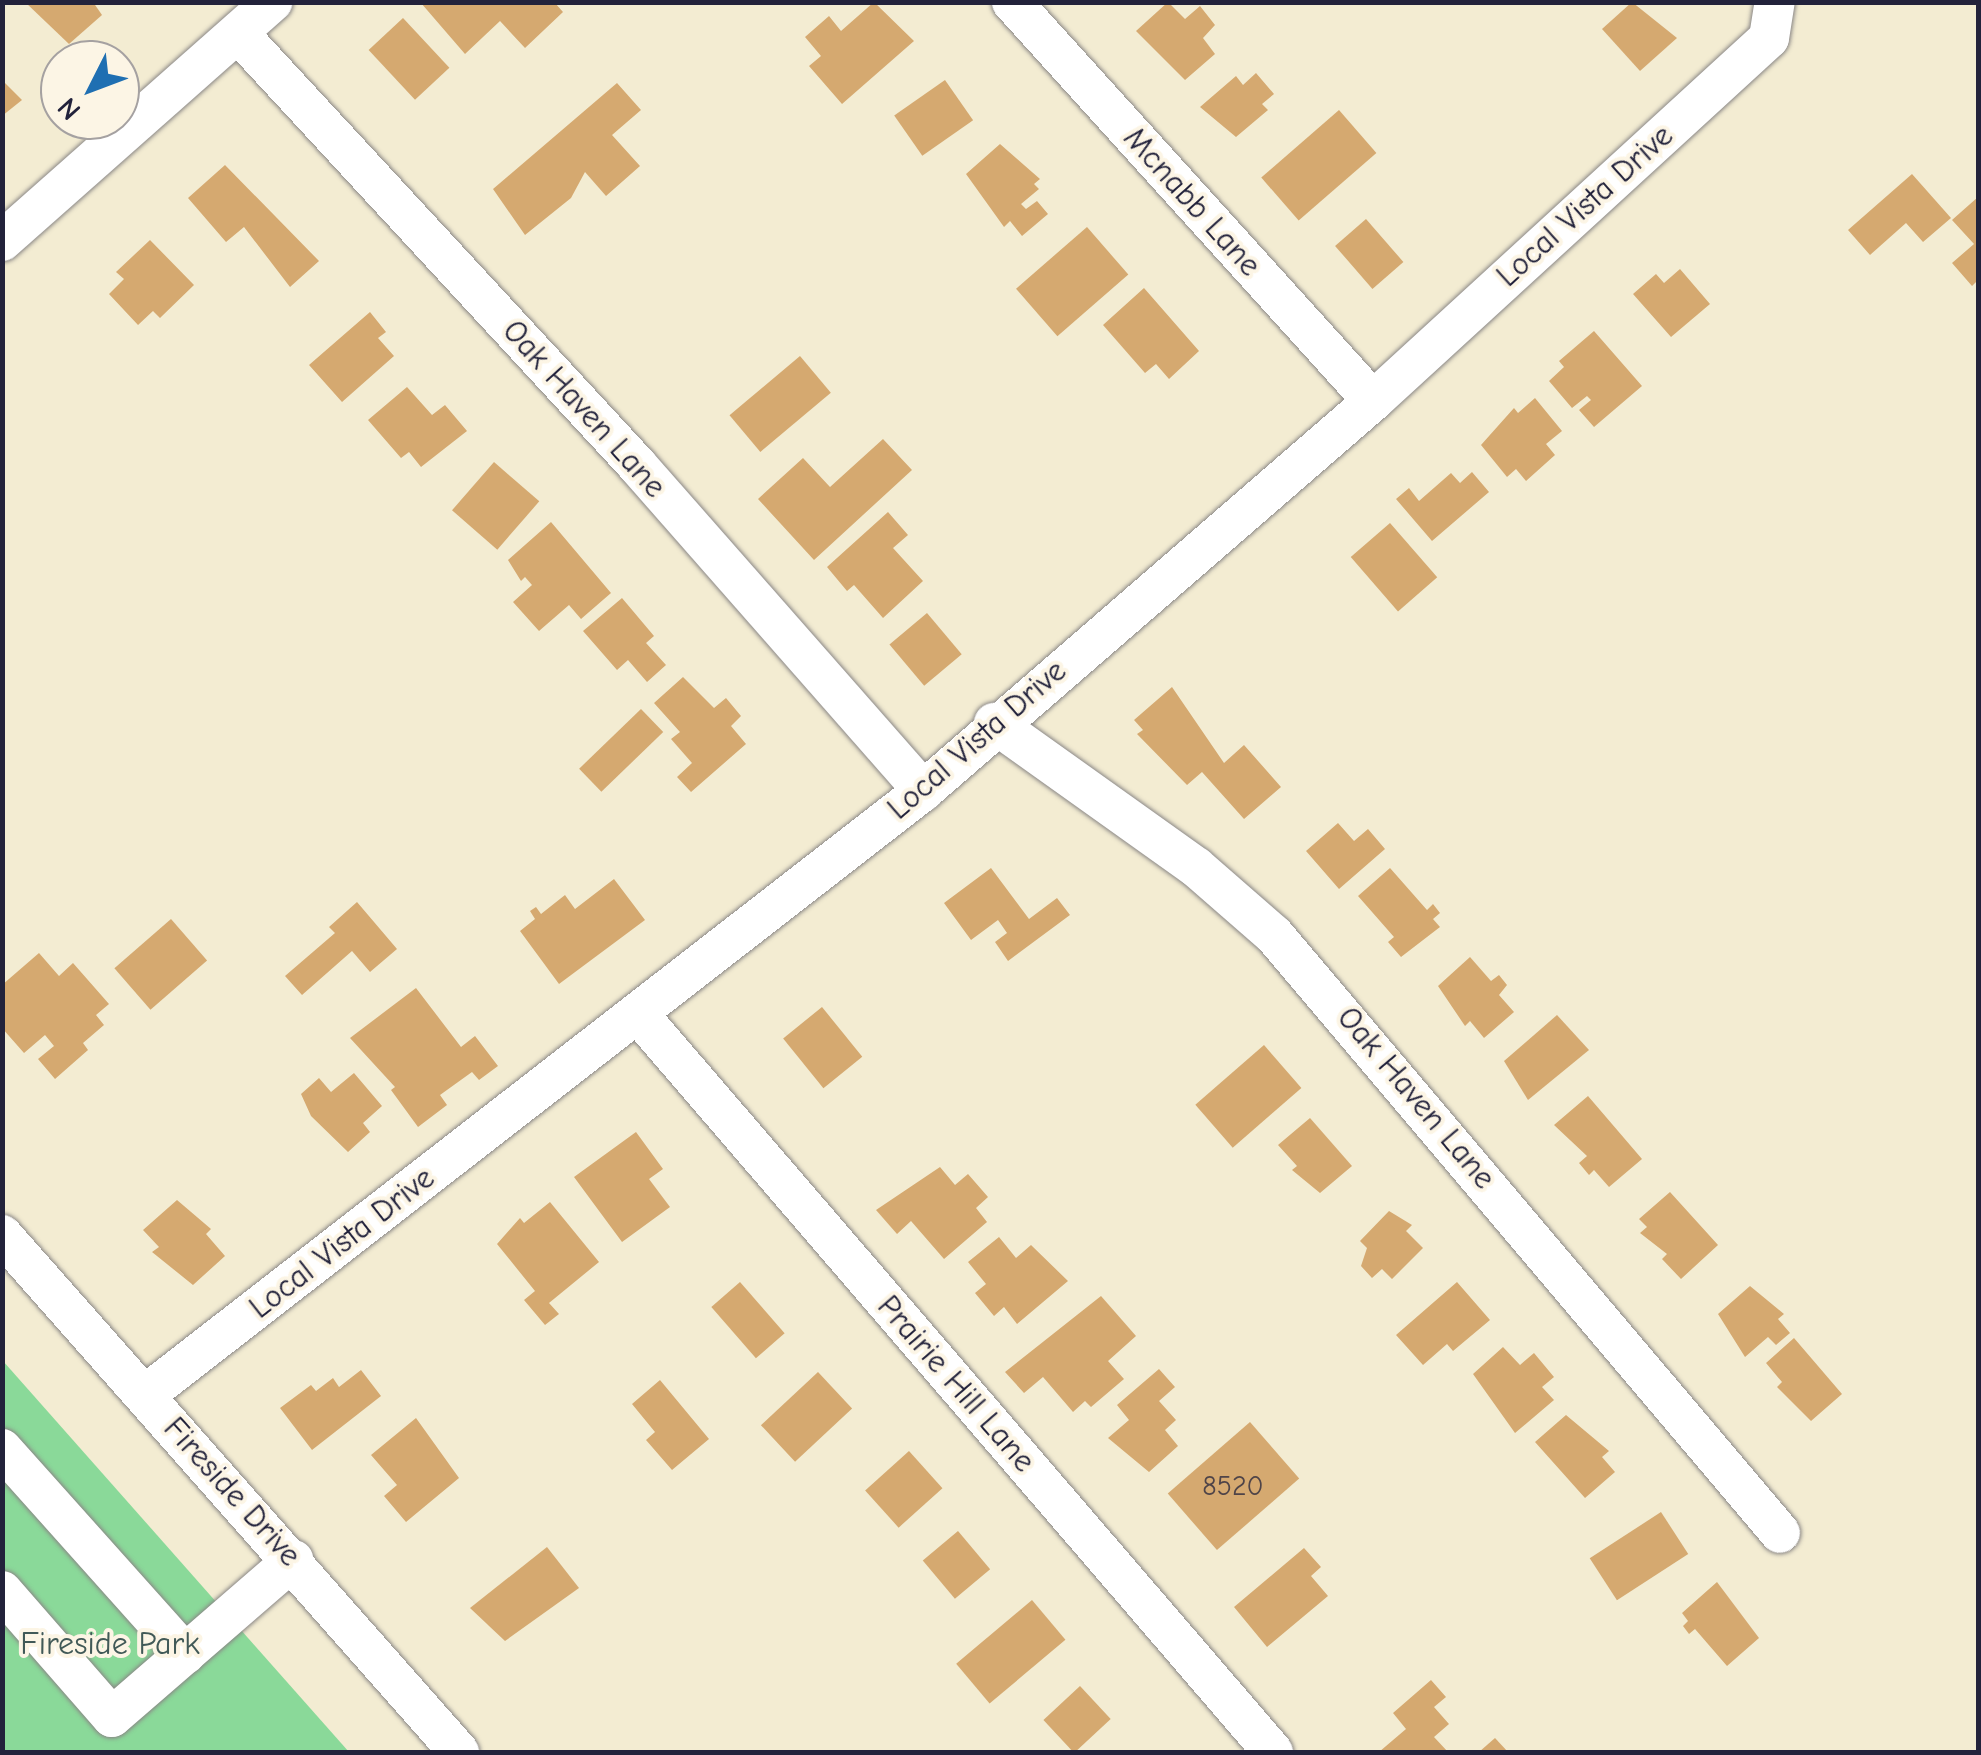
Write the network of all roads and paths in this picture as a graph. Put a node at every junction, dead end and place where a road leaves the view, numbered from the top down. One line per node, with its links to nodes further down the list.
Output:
1 (272, 2): 4 (street)
2 (1012, 2): 6 (street, Mcnabb Lane)
3 (1772, 20): 6 (street, Local Vista Drive)
4 (238, 33): 5 (street); 8 (street, Oak Haven Lane)
5 (2, 241)
6 (1372, 401): 7 (street, Local Vista Drive)
7 (994, 723): 8 (street, Local Vista Drive); 13 (street, Oak Haven Lane)
8 (923, 791): 9 (street, Local Vista Drive)
9 (639, 1015): 11 (street, Local Vista Drive); 18 (street, Prairie Hill Lane)
10 (11, 1261): 11 (street, Fireside Drive)
11 (145, 1395): 14 (street, Fireside Drive)
12 (2, 1449): 16 (street)
13 (1780, 1532)
14 (294, 1560): 16 (street); 17 (street, Fireside Drive)
15 (2, 1591): 16 (street)
16 (186, 1654)
17 (459, 1752)
18 (1272, 1752)

